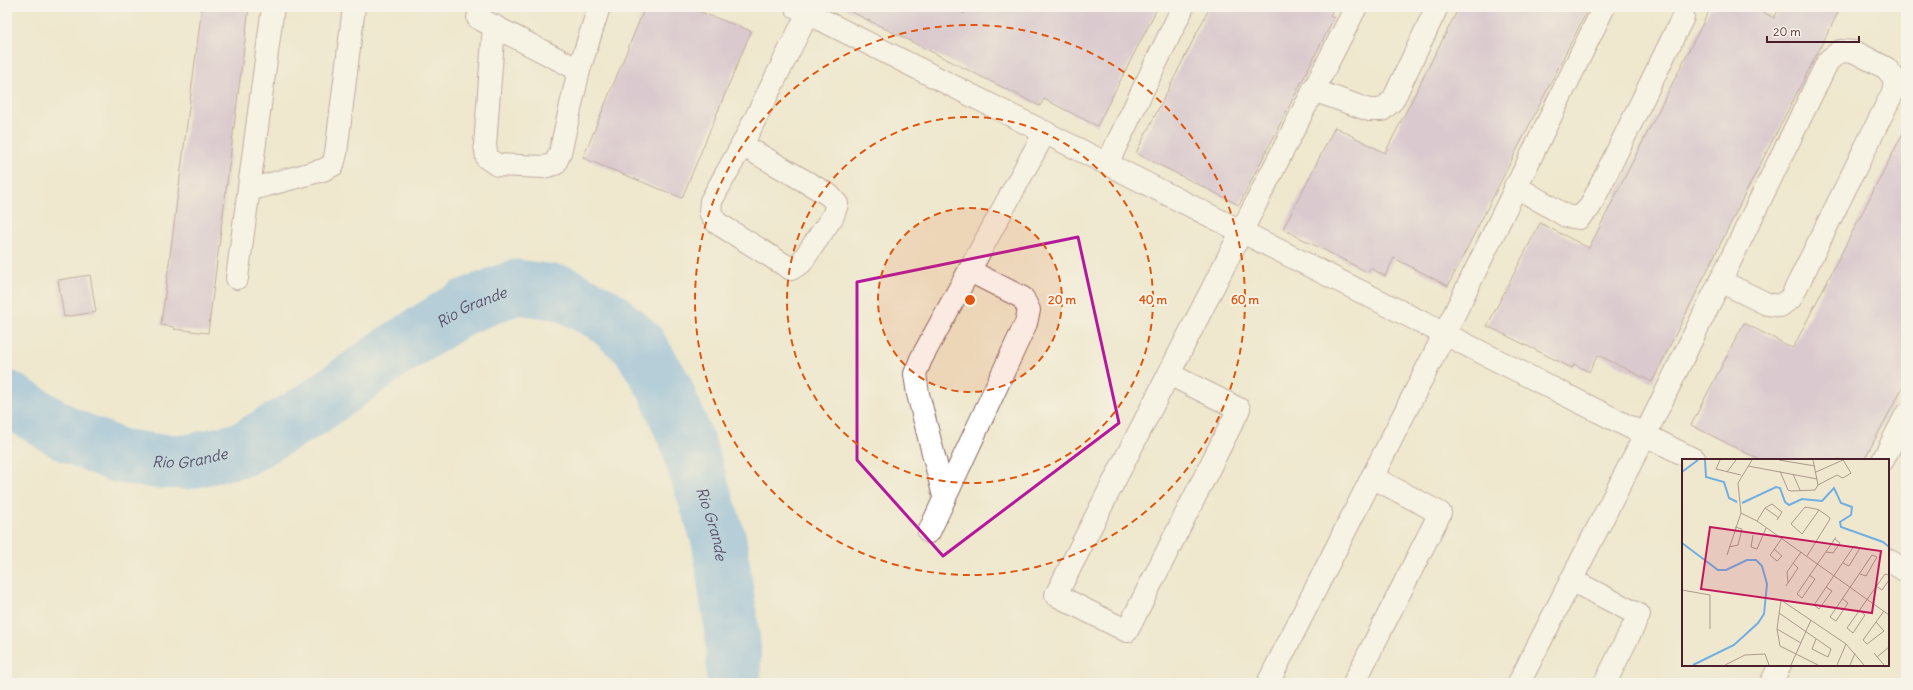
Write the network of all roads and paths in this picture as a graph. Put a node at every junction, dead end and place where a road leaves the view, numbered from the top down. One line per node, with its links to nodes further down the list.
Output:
1 (273, 7): 16 (street)
2 (354, 7): 16 (street)
3 (599, 7): 10 (street)
4 (1183, 7): 14 (street)
5 (1356, 7): 11 (street)
6 (1437, 7): 11 (street)
7 (1604, 7): 15 (street)
8 (1684, 7): 15 (street)
9 (802, 10): 12 (street); 13 (street)
10 (579, 70): 10 (street)
11 (1313, 90): 17 (street)
12 (1045, 132): 14 (street); 18 (street)
13 (742, 145): 13 (street)
14 (1107, 164): 17 (street)
15 (1515, 186): 21 (street)
16 (249, 190): 19 (street)
17 (1242, 231): 21 (street); 22 (street)
18 (970, 271): 28 (street); 28 (street)
19 (237, 278)
20 (1720, 281): 20 (street); 24 (street)
21 (1445, 333): 24 (street); 27 (street)
22 (1169, 374): 22 (street)
23 (1906, 415): 26 (street)
24 (1645, 435): 25 (street); 32 (street)
25 (1693, 459)
26 (1884, 459)
27 (1372, 477): 34 (street); 35 (street)
28 (944, 496): 29 (street)
29 (929, 532)
30 (1889, 561): 31 (street)
31 (1906, 571)
32 (1571, 580): 36 (street); 37 (street)
33 (1780, 666): 38 (street)
34 (1268, 683)
35 (1354, 683)
36 (1519, 683)
37 (1606, 683)
38 (1771, 683)

